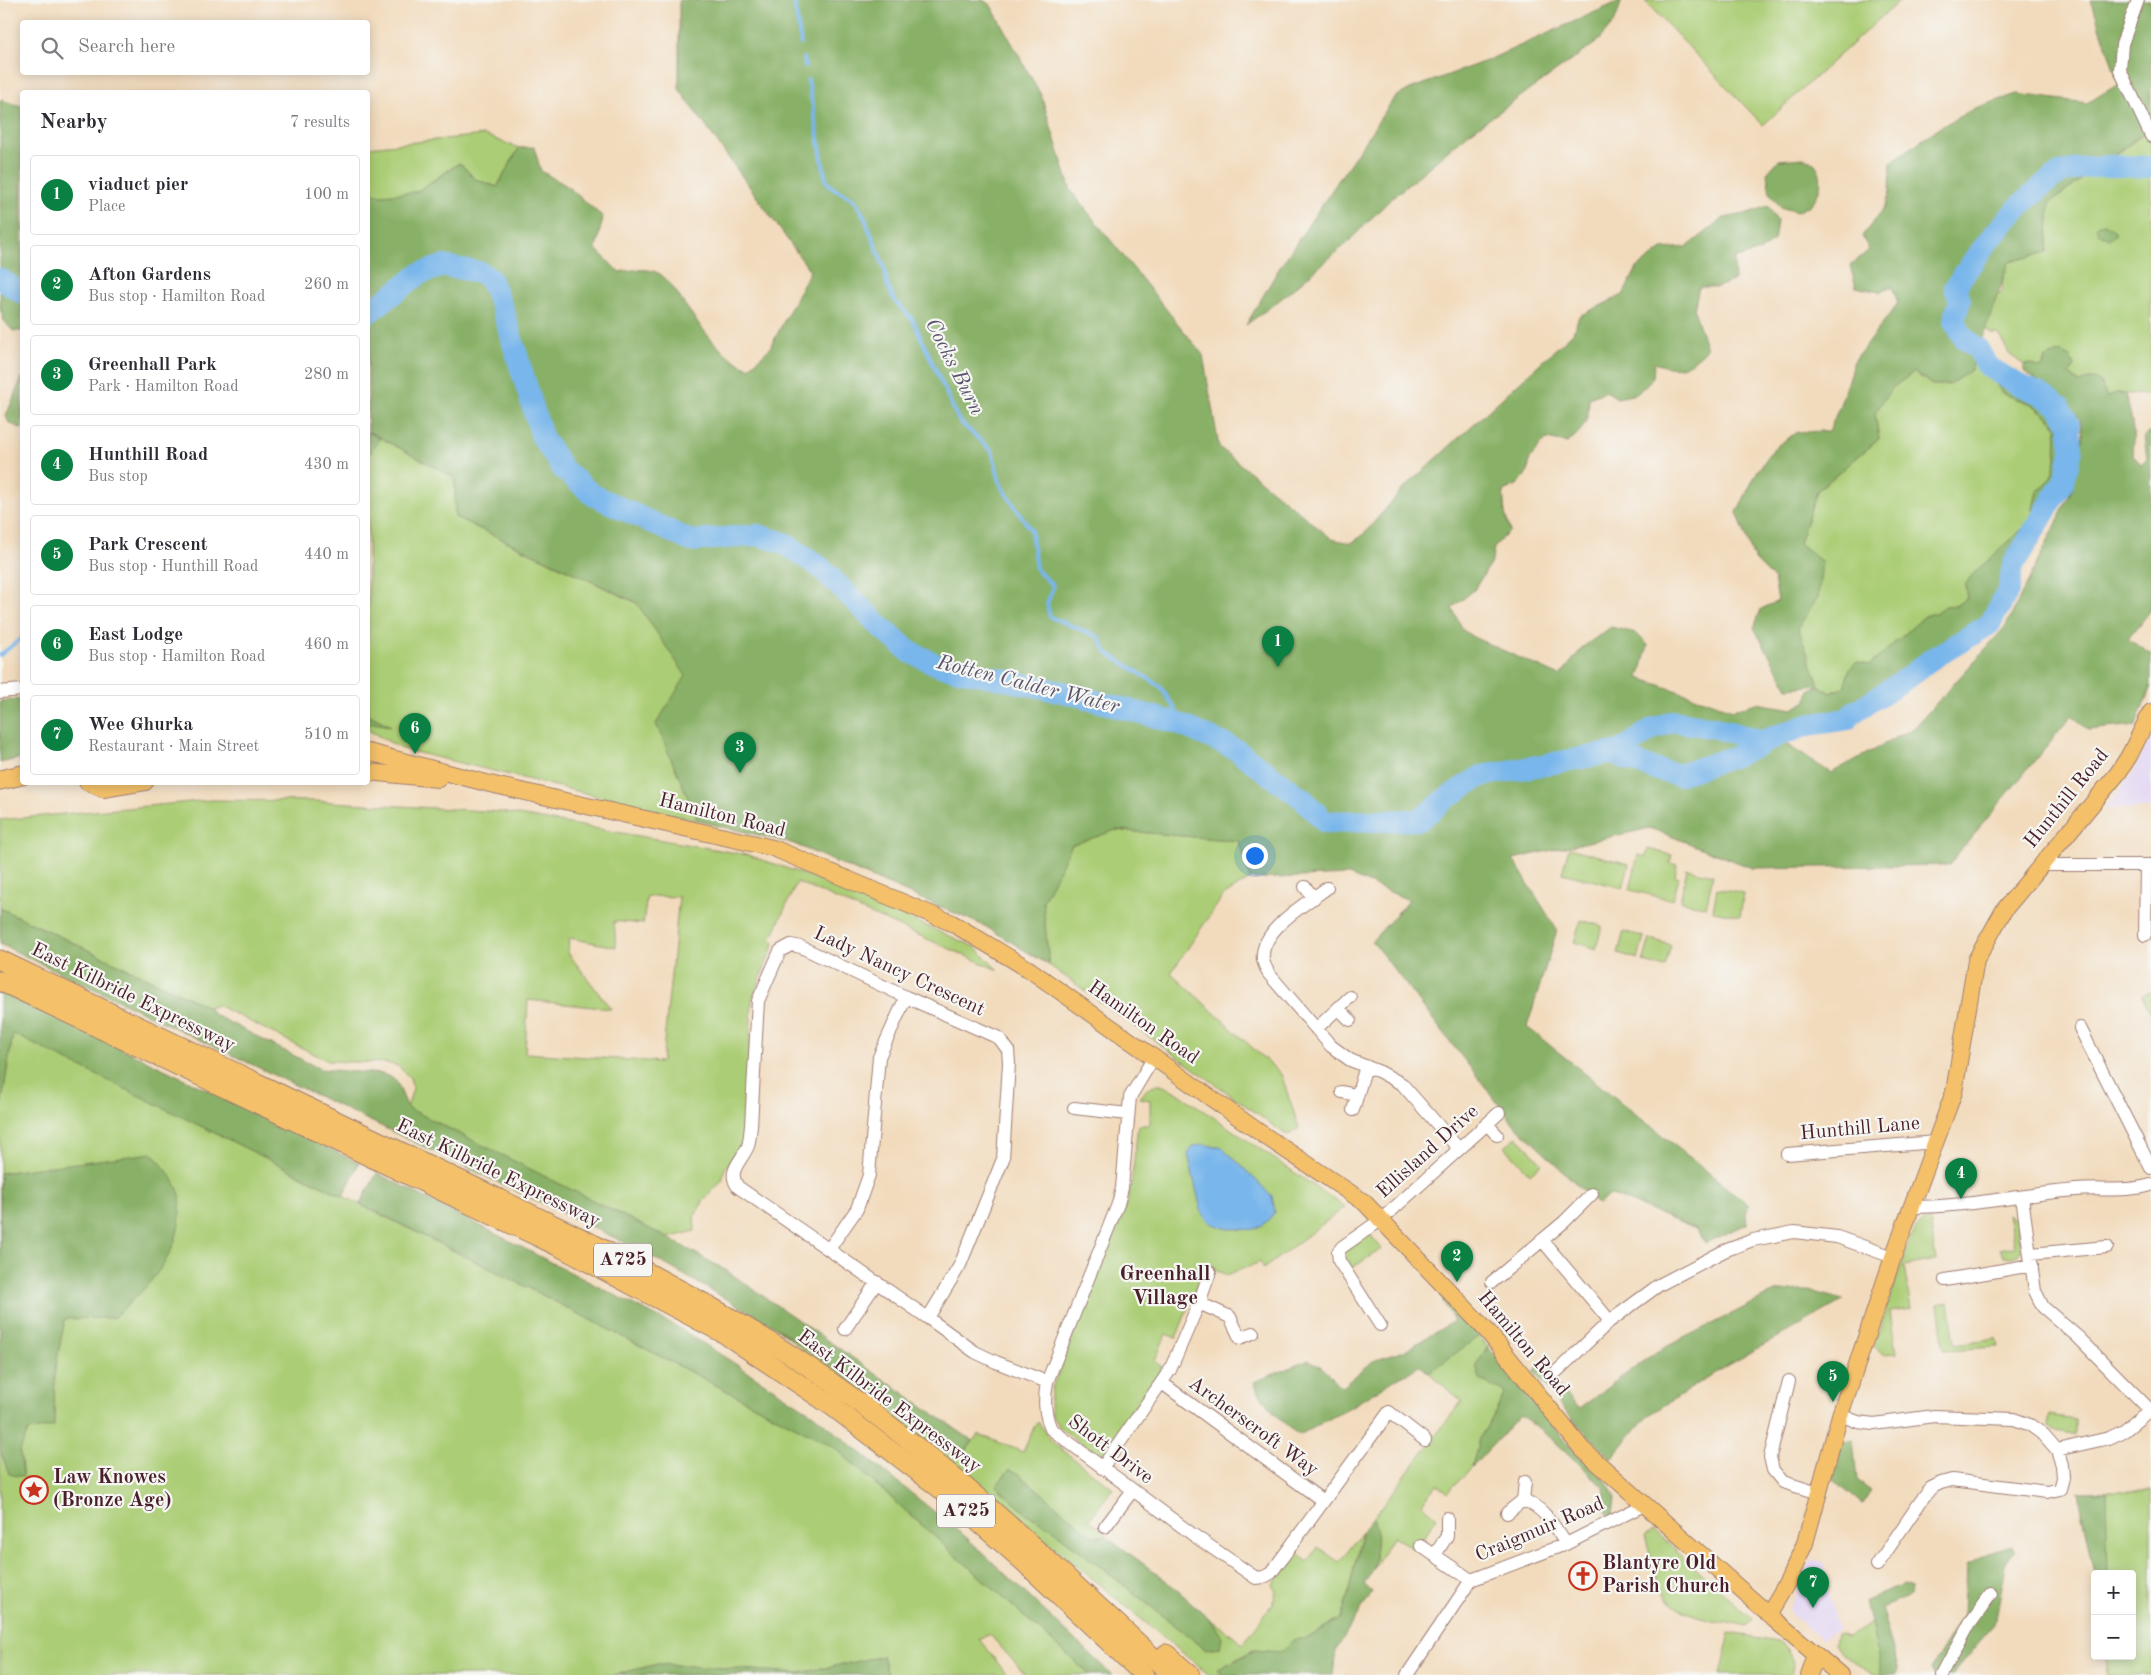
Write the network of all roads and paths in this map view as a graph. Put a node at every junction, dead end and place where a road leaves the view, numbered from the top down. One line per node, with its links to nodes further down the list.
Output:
1 (2138, 0): 2 (street)
2 (2151, 136)
3 (20, 690): 4 (street)
4 (0, 692)
5 (2151, 712): 13 (main road, Hunthill Road)
6 (370, 753): 10 (main road, Hamilton Road)
7 (370, 772): 10 (main road, Hamilton Road)
8 (20, 775): 9 (highway)
9 (0, 780)
10 (490, 784): 27 (main road, Hamilton Road)
11 (94, 785): 12 (main road)
12 (127, 785)
13 (2040, 865): 14 (street); 37 (main road, Hunthill Road)
14 (2148, 865): 18 (street)
15 (1305, 887): 17 (street)
16 (1327, 888): 17 (street)
17 (1314, 898): 26 (street)
18 (2145, 935)
19 (0, 960): 84 (highway, East Kilbride Expressway / A725)
20 (0, 981): 91 (highway, East Kilbride Expressway / A725)
21 (906, 997): 50 (street); 50 (street, Lady Nancy Crescent); 60 (street, Lady Nancy Crescent)
22 (1350, 997): 23 (street)
23 (1338, 1008): 24 (street); 26 (street)
24 (1350, 1020)
25 (2080, 1028): 40 (street)
26 (1316, 1029): 28 (street)
27 (1154, 1057): 34 (street, Shott Drive); 47 (main road, Hamilton Road)
28 (1366, 1066): 30 (street); 38 (street)
29 (1342, 1092): 30 (street)
30 (1356, 1095): 32 (street)
31 (1074, 1108): 34 (street)
32 (1352, 1110)
33 (1499, 1113): 35 (street, Ellisland Drive)
34 (1128, 1114): 67 (street, Shott Drive)
35 (1487, 1124): 36 (street); 38 (street, Ellisland Drive)
36 (1497, 1135)
37 (1936, 1142): 39 (street, Hunthill Lane); 45 (main road, Hunthill Road)
38 (1459, 1149): 47 (street, Ellisland Drive)
39 (1787, 1154)
40 (2151, 1168)
41 (2151, 1184): 43 (street)
42 (1592, 1194): 44 (street)
43 (2022, 1197): 45 (street); 52 (street)
44 (1582, 1204): 46 (street); 48 (street)
45 (1912, 1207): 51 (main road, Hunthill Road)
46 (1592, 1214)
47 (1382, 1219): 62 (street, Ellisland Drive); 79 (main road, Hamilton Road)
48 (1542, 1240): 53 (street); 61 (street)
49 (2107, 1247): 52 (street)
50 (829, 1249): 57 (street, Lady Nancy Crescent)
51 (1893, 1257): 61 (street); 70 (main road, Hunthill Road)
52 (2031, 1259): 56 (street); 69 (street)
53 (1510, 1268): 55 (street); 58 (street)
54 (1210, 1272): 59 (street)
55 (1518, 1278)
56 (1945, 1280)
57 (877, 1282): 60 (street, Lady Nancy Crescent); 63 (street)
58 (1492, 1282)
59 (1199, 1303): 64 (street); 68 (street)
60 (928, 1318): 67 (street, Lady Nancy Crescent)
61 (1610, 1321): 65 (street)
62 (1380, 1325)
63 (845, 1329)
64 (1253, 1333)
65 (1554, 1374)
66 (1789, 1381): 76 (street)
67 (1047, 1382): 73 (street, Shott Drive)
68 (1162, 1383): 73 (street); 78 (street, Archerscroft Way)
69 (2150, 1409): 72 (street)
70 (1840, 1415): 72 (street); 76 (main road, Hunthill Road)
71 (1425, 1440): 78 (street, Shott Drive)
72 (2057, 1450): 87 (street)
73 (1102, 1468): 75 (street, Shott Drive)
74 (1526, 1482): 77 (street)
75 (1133, 1490): 78 (street, Shott Drive); 82 (street)
76 (1818, 1493): 90 (main road, Hunthill Road)
77 (1523, 1500): 80 (street); 83 (street)
78 (1323, 1501)
79 (1646, 1504): 83 (street, Craigmuir Road); 90 (main road, Hamilton Road)
80 (1507, 1513)
81 (1447, 1518): 86 (street)
82 (1105, 1527)
83 (1566, 1544): 88 (street, Craigmuir Road)
84 (1034, 1546): 96 (highway, East Kilbride Expressway / A725); 97 (highway, A725)
85 (1421, 1546): 86 (street)
86 (1435, 1555): 88 (street)
87 (1877, 1565)
88 (1471, 1580): 98 (street, Craigmuir Road)
89 (1991, 1594): 100 (street)
90 (1768, 1615): 92 (main road, Hamilton Road)
91 (1092, 1626): 94 (highway, A725); 95 (highway, East Kilbride Expressway / A725)
92 (1816, 1655): 93 (main road, Hamilton Road); 99 (main road)
93 (1837, 1674)
94 (1130, 1675)
95 (1144, 1675)
96 (1172, 1675)
97 (1190, 1675)
98 (1407, 1675)
99 (1809, 1675)
100 (1942, 1675)

